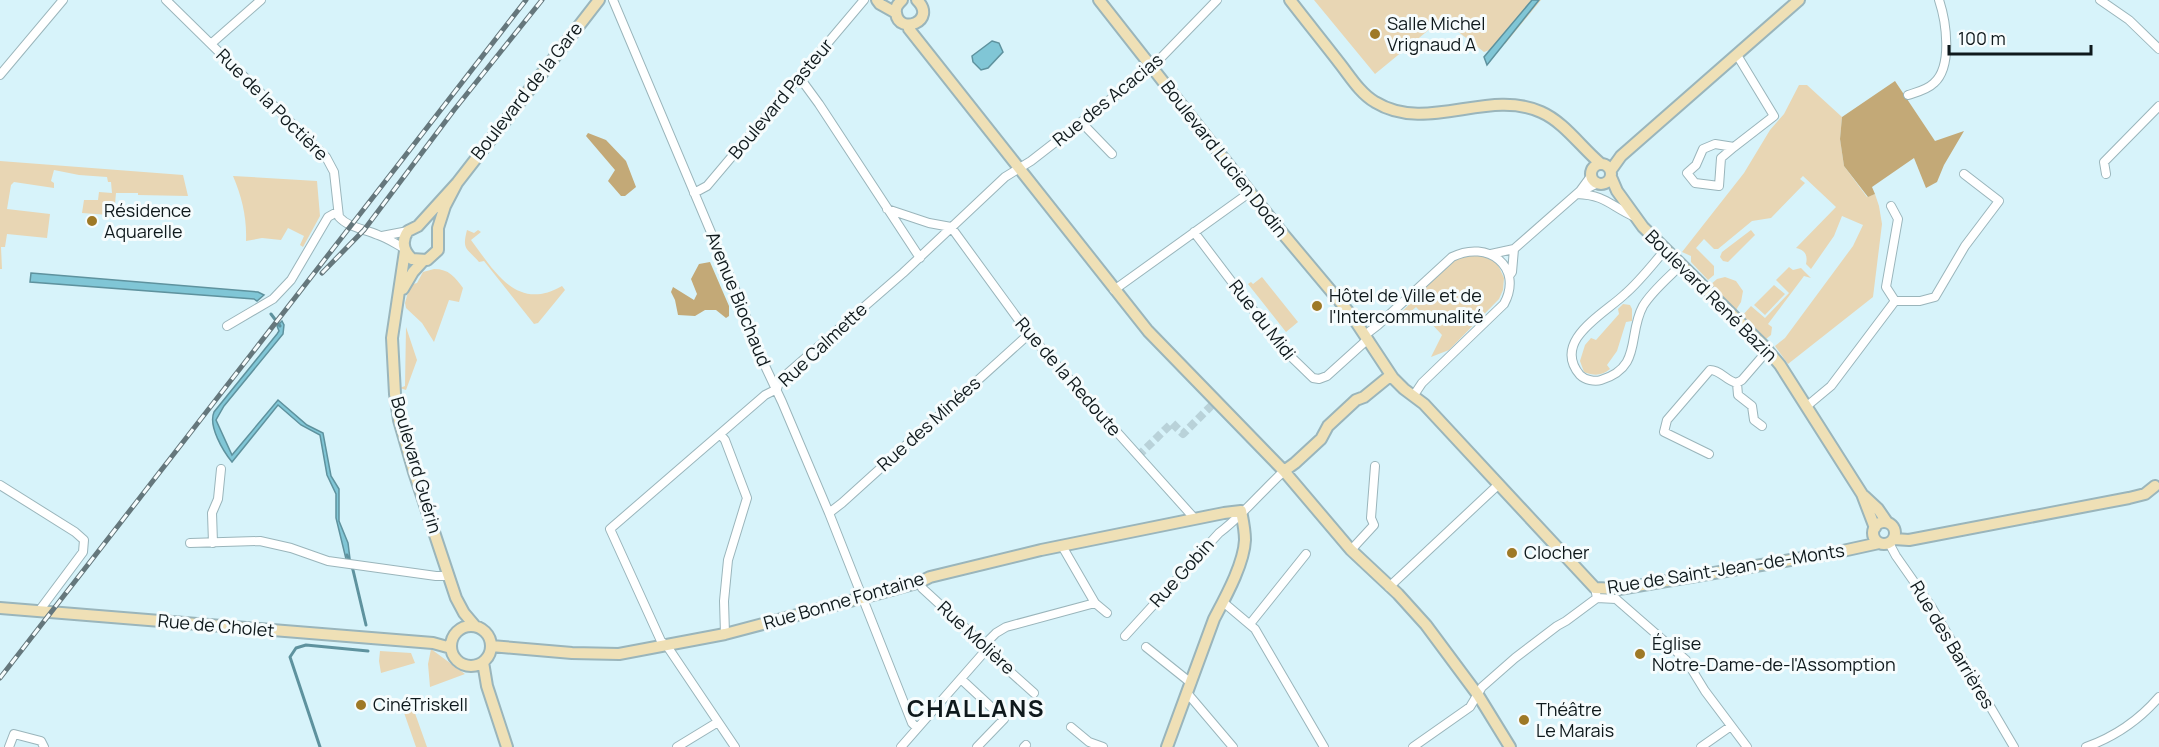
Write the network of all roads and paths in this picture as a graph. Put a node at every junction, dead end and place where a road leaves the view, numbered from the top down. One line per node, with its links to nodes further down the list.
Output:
1 (63, 0): 23 (street)
2 (166, 0): 19 (street, Rue de la Poctière)
3 (261, 0): 19 (street)
4 (599, 0): 34 (street, Boulevard de la Gare)
5 (613, 0): 35 (street, Avenue Biochaud)
6 (864, 0): 24 (street, Boulevard Pasteur)
7 (877, 0): 17 (street)
8 (885, 0): 9 (street)
9 (901, 0): 17 (street)
10 (917, 0): 18 (street)
11 (1099, 0): 22 (street, Boulevard Lucien Dodin)
12 (1217, 0): 22 (street, Rue des Acacias)
13 (1290, 0): 31 (street)
14 (1799, 0): 21 (street)
15 (1939, 0): 25 (street)
16 (2100, 0): 20 (street)
17 (896, 13): 18 (street)
18 (908, 25): 30 (street)
19 (212, 43): 40 (street, Rue de la Poctière)
20 (2159, 49)
21 (1737, 55): 28 (street); 31 (street)
22 (1152, 68): 27 (street, Rue des Acacias); 36 (street, Boulevard Lucien Dodin)
23 (0, 75)
24 (800, 78): 35 (street, Boulevard Pasteur); 39 (street)
25 (1908, 95)
26 (2159, 105): 33 (street)
27 (1082, 123): 29 (street); 30 (street, Rue des Acacias)
28 (1734, 147): 28 (street)
29 (1112, 154)
30 (1019, 170): 42 (street, Rue des Acacias); 55 (street)
31 (1602, 173): 37 (street); 41 (street, Boulevard René Bazin)
32 (1965, 174): 57 (street)
33 (2106, 174)
34 (457, 183): 43 (street); 45 (street)
35 (694, 193): 64 (street, Avenue Biochaud)
36 (1250, 193): 44 (street); 60 (street, Boulevard Lucien Dodin)
37 (1578, 193): 41 (street); 47 (street)
38 (1891, 206): 57 (street)
39 (887, 209): 42 (street); 51 (street)
40 (337, 212): 46 (street); 58 (street)
41 (1635, 217): 49 (street, Boulevard René Bazin)
42 (951, 227): 51 (street, Rue Calmette); 59 (street, Rue de la Redoute)
43 (413, 228): 45 (street); 46 (street); 48 (street)
44 (1194, 232): 55 (street); 60 (street, Rue du Midi)
45 (436, 234): 52 (street)
46 (382, 236): 48 (street)
47 (1514, 249): 50 (street); 54 (street)
48 (405, 250): 52 (street); 56 (street, Boulevard Guérin)
49 (1665, 250): 53 (street, Boulevard René Bazin); 53 (street)
50 (1491, 254): 54 (street); 60 (street)
51 (920, 258): 64 (street, Rue Calmette)
52 (423, 261): 56 (street, Boulevard Guérin)
53 (1681, 265): 61 (street, Boulevard René Bazin)
54 (1509, 276): 65 (street)
55 (1114, 291): 72 (street)
56 (399, 294): 90 (street, Boulevard Guérin)
57 (1895, 301): 66 (street)
58 (227, 326)
59 (1029, 334): 78 (street, Rue des Minées); 79 (street, Rue de la Redoute)
60 (1366, 337): 62 (street, Boulevard Lucien Dodin)
61 (1768, 350): 63 (street); 66 (street, Boulevard René Bazin)
62 (1391, 375): 65 (street, Boulevard Lucien Dodin); 72 (street)
63 (1737, 383): 67 (street); 69 (street)
64 (777, 389): 68 (street, Rue Calmette); 78 (street, Avenue Biochaud)
65 (1414, 395): 73 (street, Boulevard Lucien Dodin)
66 (1807, 406): 76 (street, Boulevard René Bazin)
67 (1762, 426)
68 (720, 434): 104 (street); 108 (street, Rue Calmette)
69 (1709, 454)
70 (1375, 466): 88 (street)
71 (221, 469): 85 (street)
72 (1284, 471): 77 (street, Rue Gobin); 88 (street)
73 (1499, 484): 92 (street); 93 (street, Boulevard Lucien Dodin)
74 (2158, 484): 82 (street, Rue de Saint-Jean-de-Monts)
75 (0, 485): 100 (street)
76 (1862, 494): 80 (street, Boulevard René Bazin); 81 (street, Boulevard René Bazin)
77 (1242, 512): 79 (street, Rue Bonne Fontaine); 97 (street); 105 (street, Rue Gobin)
78 (828, 513): 96 (street, Avenue Biochaud)
79 (1195, 519): 86 (street, Rue Bonne Fontaine)
80 (1890, 525): 81 (street, Rue de Saint-Jean-de-Monts); 82 (street); 83 (street)
81 (1874, 529): 83 (street, Boulevard René Bazin); 87 (street, Rue de Saint-Jean-de-Monts)
82 (1916, 537): 83 (street, Rue de Saint-Jean-de-Monts)
83 (1887, 542): 87 (street, Rue de Saint-Jean-de-Monts); 138 (street, Rue des Barrières)
84 (190, 543): 85 (street)
85 (213, 543): 90 (street)
86 (1062, 546): 91 (street, Rue Bonne Fontaine); 98 (street)
87 (1856, 548): 94 (street, Rue de Saint-Jean-de-Monts)
88 (1351, 550): 92 (street)
89 (1306, 554): 102 (street)
90 (449, 576): 95 (street, Boulevard Guérin)
91 (920, 582): 96 (street, Rue Bonne Fontaine); 110 (street, Rue Molière)
92 (1389, 587): 116 (street)
93 (1596, 593): 94 (street, Rue de Saint-Jean-de-Monts); 116 (street)
94 (1618, 594): 119 (street)
95 (456, 598): 103 (street, Boulevard Guérin); 106 (street, Boulevard Guérin)
96 (862, 598): 104 (street, Rue Bonne Fontaine); 121 (street, Avenue Biochaud)
97 (1223, 602): 102 (street); 114 (street)
98 (1095, 603): 101 (street); 110 (street)
99 (0, 608): 100 (street, Rue de Cholet)
100 (39, 611): 106 (street, Rue de Cholet)
101 (1107, 613)
102 (1250, 624): 133 (street)
103 (475, 626): 106 (street); 107 (street)
104 (725, 634): 108 (street, Rue Bonne Fontaine)
105 (1125, 636)
106 (454, 639): 112 (street)
107 (491, 646): 108 (street, Rue Bonne Fontaine); 111 (street)
108 (667, 646): 118 (street)
109 (1146, 647): 114 (street)
110 (985, 648): 113 (street); 115 (street, Rue Molière)
111 (483, 662): 112 (street); 125 (street)
112 (472, 666): 124 (street)
113 (961, 680): 121 (street); 129 (street)
114 (1189, 689): 131 (street); 132 (street)
115 (1034, 693)
116 (1478, 695): 134 (street); 135 (street)
117 (2159, 696): 139 (street)
118 (718, 722): 126 (street); 127 (street)
119 (1731, 726): 136 (street); 137 (street)
120 (1071, 727): 130 (street)
121 (917, 728): 128 (street)
122 (9, 747): 123 (street)
123 (44, 747)
124 (500, 747)
125 (507, 747)
126 (678, 747)
127 (735, 747)
128 (901, 747)
129 (977, 747)
130 (1102, 747)
131 (1167, 747)
132 (1233, 747)
133 (1324, 747)
134 (1413, 747)
135 (1510, 747)
136 (1701, 747)
137 (1747, 747)
138 (2014, 747)
139 (2086, 747)

